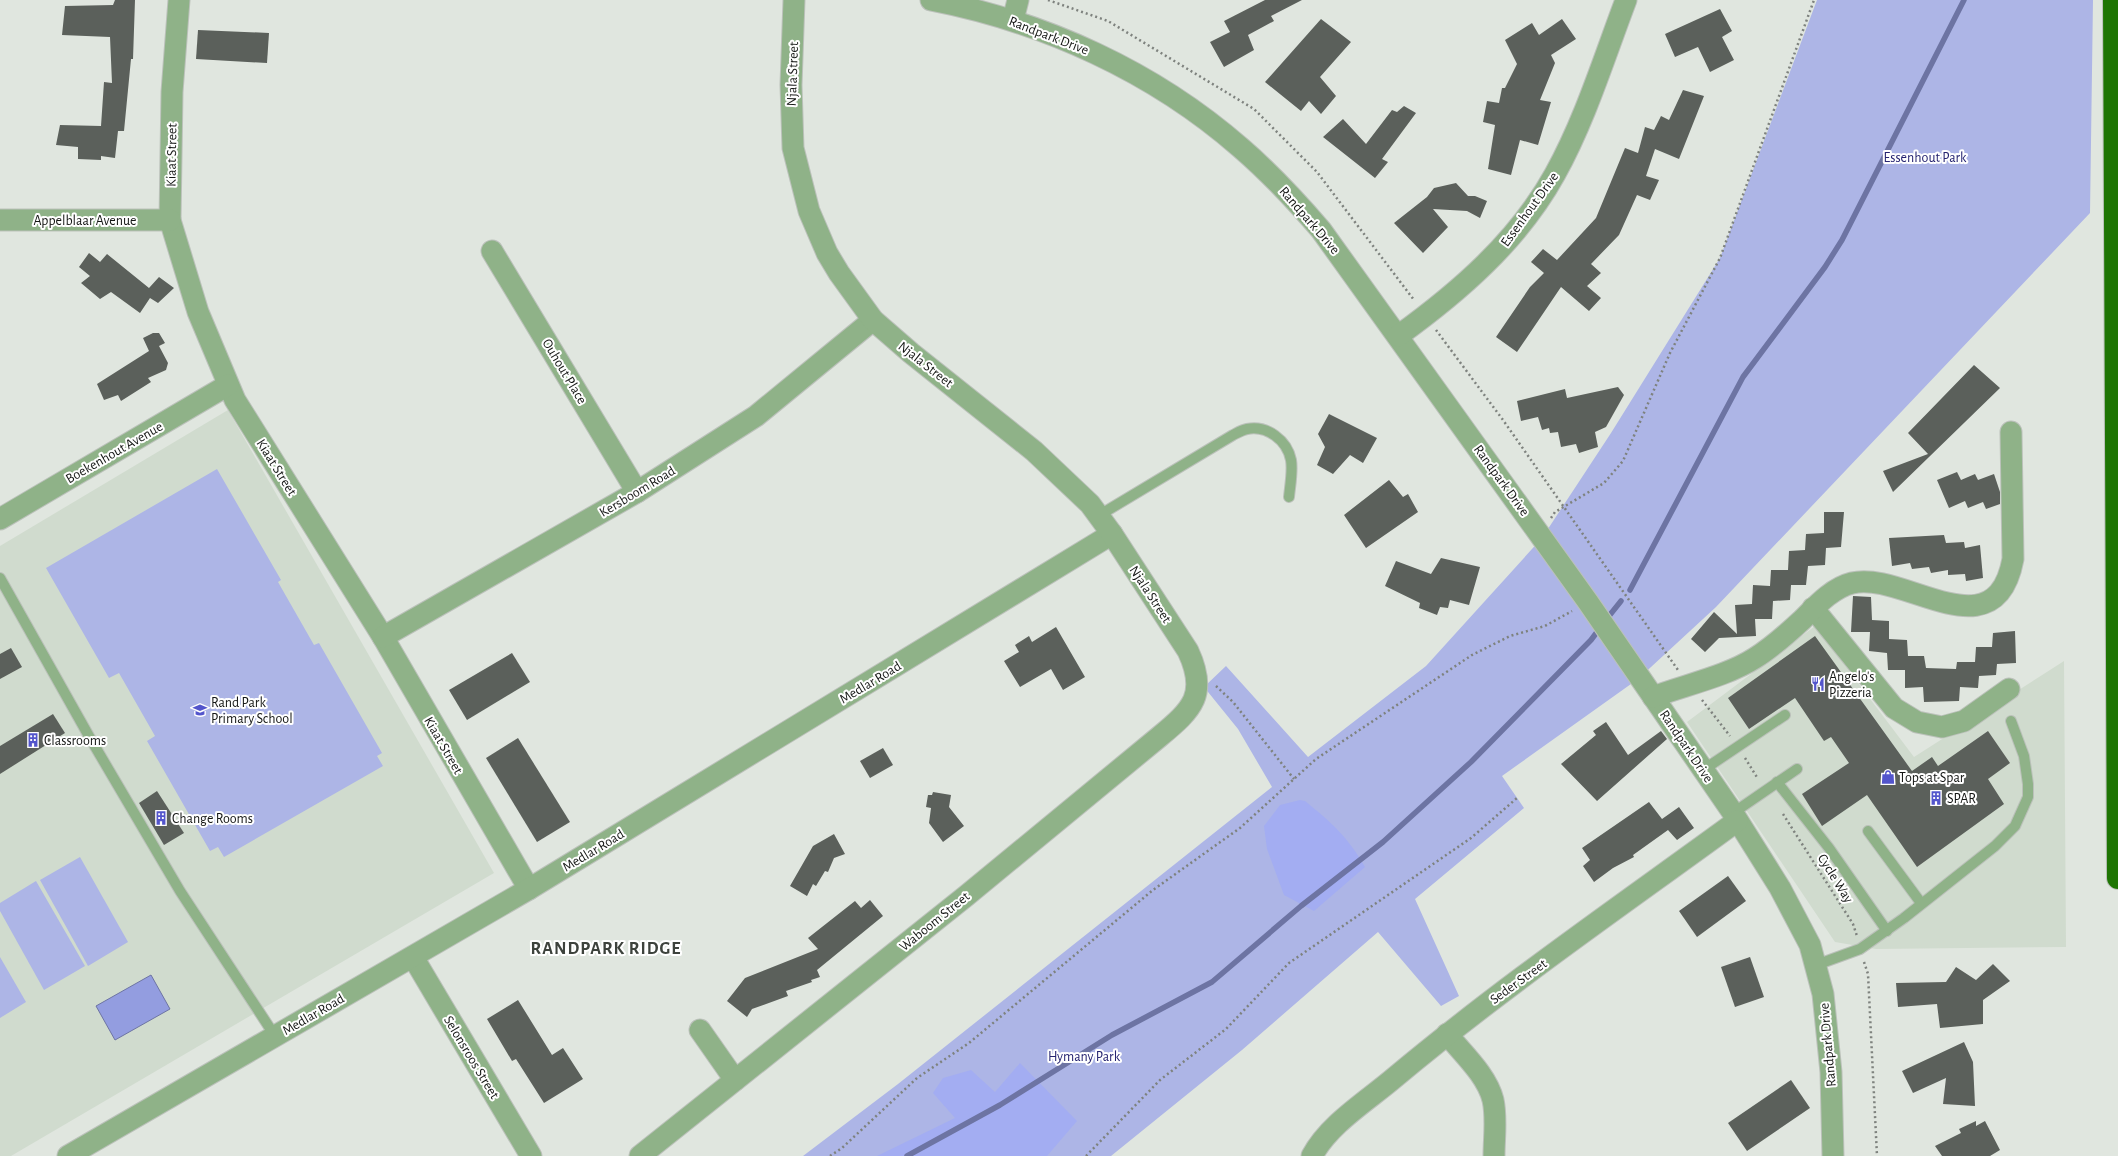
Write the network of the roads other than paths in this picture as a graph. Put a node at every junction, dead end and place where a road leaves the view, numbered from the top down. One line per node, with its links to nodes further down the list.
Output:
1 (178, 0): 9 (street, Kiaat Street)
2 (794, 0): 11 (street, Njala Street)
3 (931, 0): 7 (street, Randpark Drive)
4 (1018, 0): 7 (street)
5 (1626, 0): 12 (street, Essenhout Drive)
6 (2114, 0): 33 (highway)
7 (1013, 20): 12 (street, Randpark Drive)
8 (0, 220): 9 (street, Appelblaar Avenue)
9 (170, 220): 13 (street, Kiaat Street)
10 (492, 251): 15 (street, Ouhout Place)
11 (873, 320): 15 (street, Kersboom Road); 17 (street, Njala Street)
12 (1398, 336): 25 (street, Randpark Drive)
13 (228, 385): 18 (street, Boekenhout Avenue); 22 (street, Kiaat Street)
14 (2011, 432): 21 (street)
15 (637, 492): 22 (street, Kersboom Road)
16 (1289, 497): 17 (lane)
17 (1098, 516): 19 (street, Njala Street)
18 (0, 519)
19 (1112, 534): 23 (street, Njala Street); 34 (street, Medlar Road)
20 (0, 578): 41 (lane)
21 (1814, 608): 24 (street); 25 (street)
22 (383, 637): 34 (street, Kiaat Street)
23 (1195, 667): 42 (street, Waboom Street)
24 (2008, 689)
25 (1653, 697): 29 (street, Randpark Drive)
26 (1785, 715): 29 (lane)
27 (2011, 721): 35 (lane)
28 (1797, 769): 30 (lane)
29 (1703, 770): 31 (street, Randpark Drive)
30 (1777, 782): 31 (lane); 36 (lane)
31 (1735, 817): 38 (street, Randpark Drive); 40 (street, Seder Street)
32 (1868, 831): 35 (lane)
33 (2118, 878)
34 (529, 889): 37 (street, Medlar Road)
35 (1921, 903): 36 (lane)
36 (1887, 930): 38 (lane)
37 (412, 957): 41 (street, Medlar Road); 44 (street, Selonsroos Street)
38 (1816, 965): 48 (street, Randpark Drive)
39 (700, 1030): 42 (street)
40 (1447, 1034): 46 (street, Seder Street); 47 (street)
41 (275, 1036): 43 (street, Medlar Road)
42 (735, 1080): 45 (street, Waboom Street)
43 (68, 1156)
44 (531, 1156)
45 (640, 1156)
46 (1312, 1156)
47 (1494, 1156)
48 (1833, 1156)

